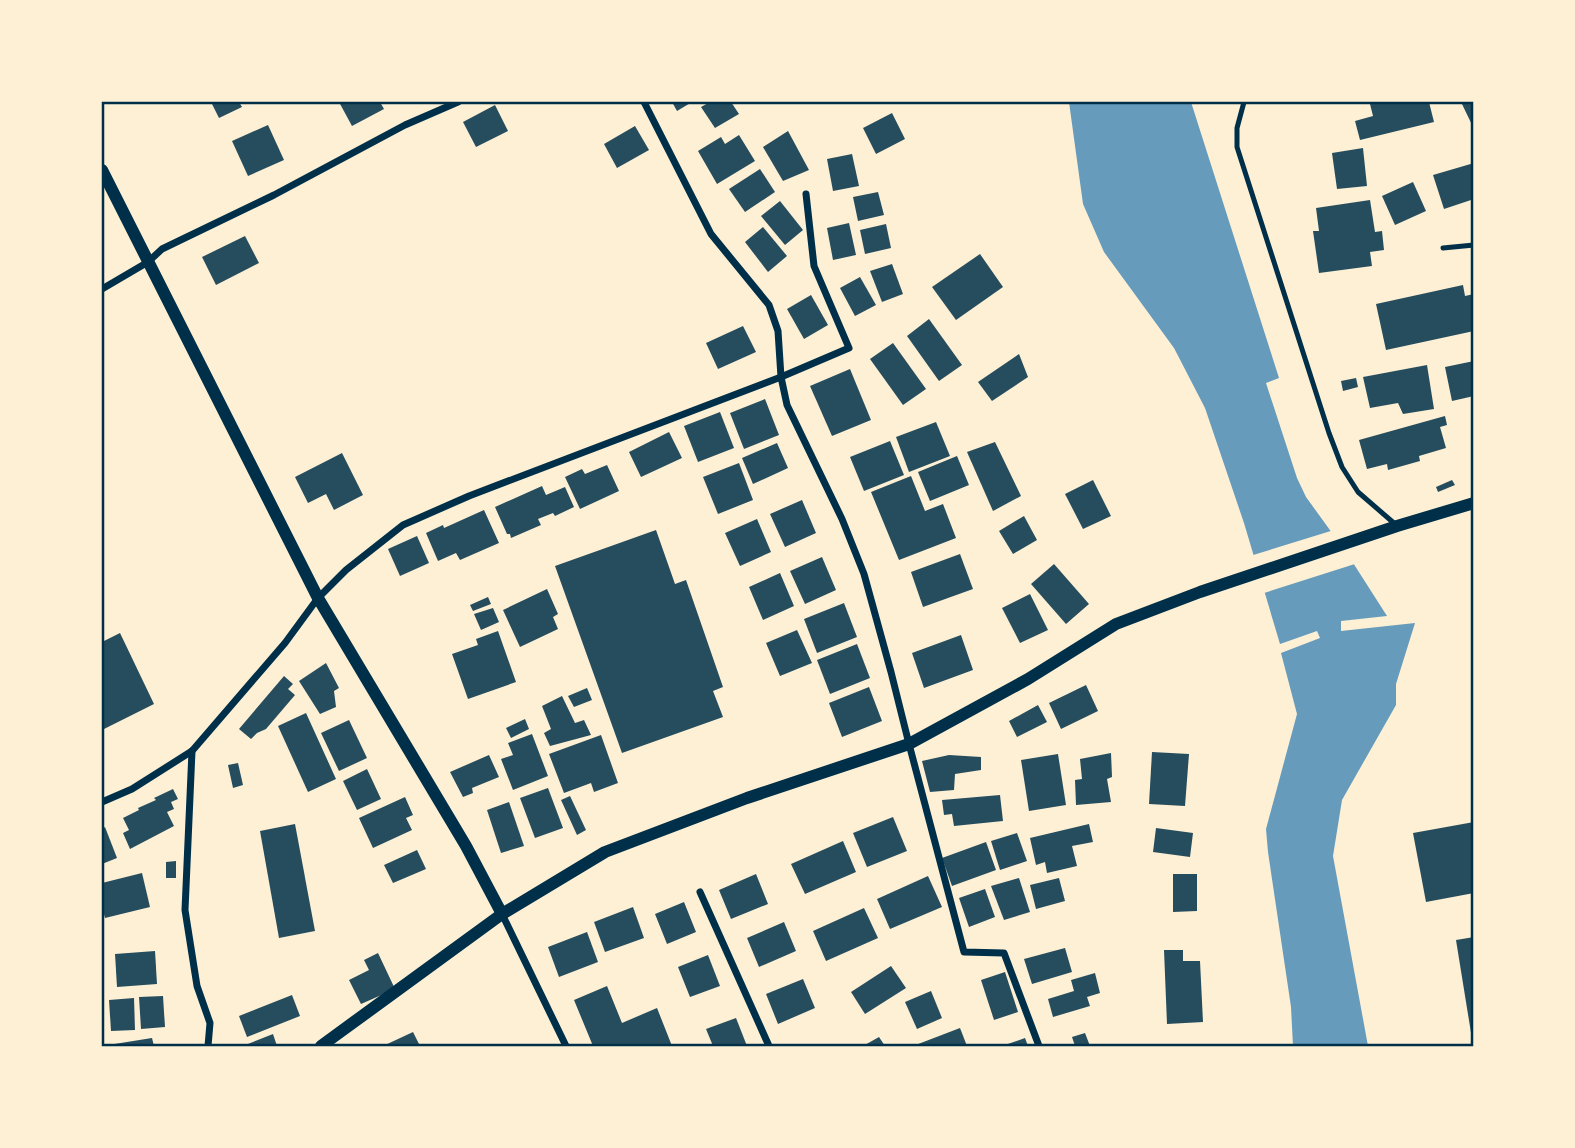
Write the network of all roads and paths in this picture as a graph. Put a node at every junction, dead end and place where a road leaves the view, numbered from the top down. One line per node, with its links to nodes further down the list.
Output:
1 (458, 102): 8 (street)
2 (644, 102): 10 (street)
3 (1244, 102): 12 (lane)
4 (102, 170): 8 (street)
5 (806, 194): 10 (street)
6 (1474, 245): 7 (lane)
7 (1443, 248)
8 (148, 262): 9 (street); 13 (street)
9 (102, 289)
10 (781, 377): 13 (street); 14 (street)
11 (1474, 503): 12 (street)
12 (1397, 526): 14 (street)
13 (318, 598): 15 (street); 18 (street)
14 (909, 744): 18 (street); 23 (street)
15 (192, 751): 16 (street); 19 (street)
16 (102, 802)
17 (700, 892): 22 (street)
18 (502, 914): 20 (street); 21 (street)
19 (208, 1046)
20 (321, 1046)
21 (566, 1046)
22 (769, 1046)
23 (1039, 1046)

